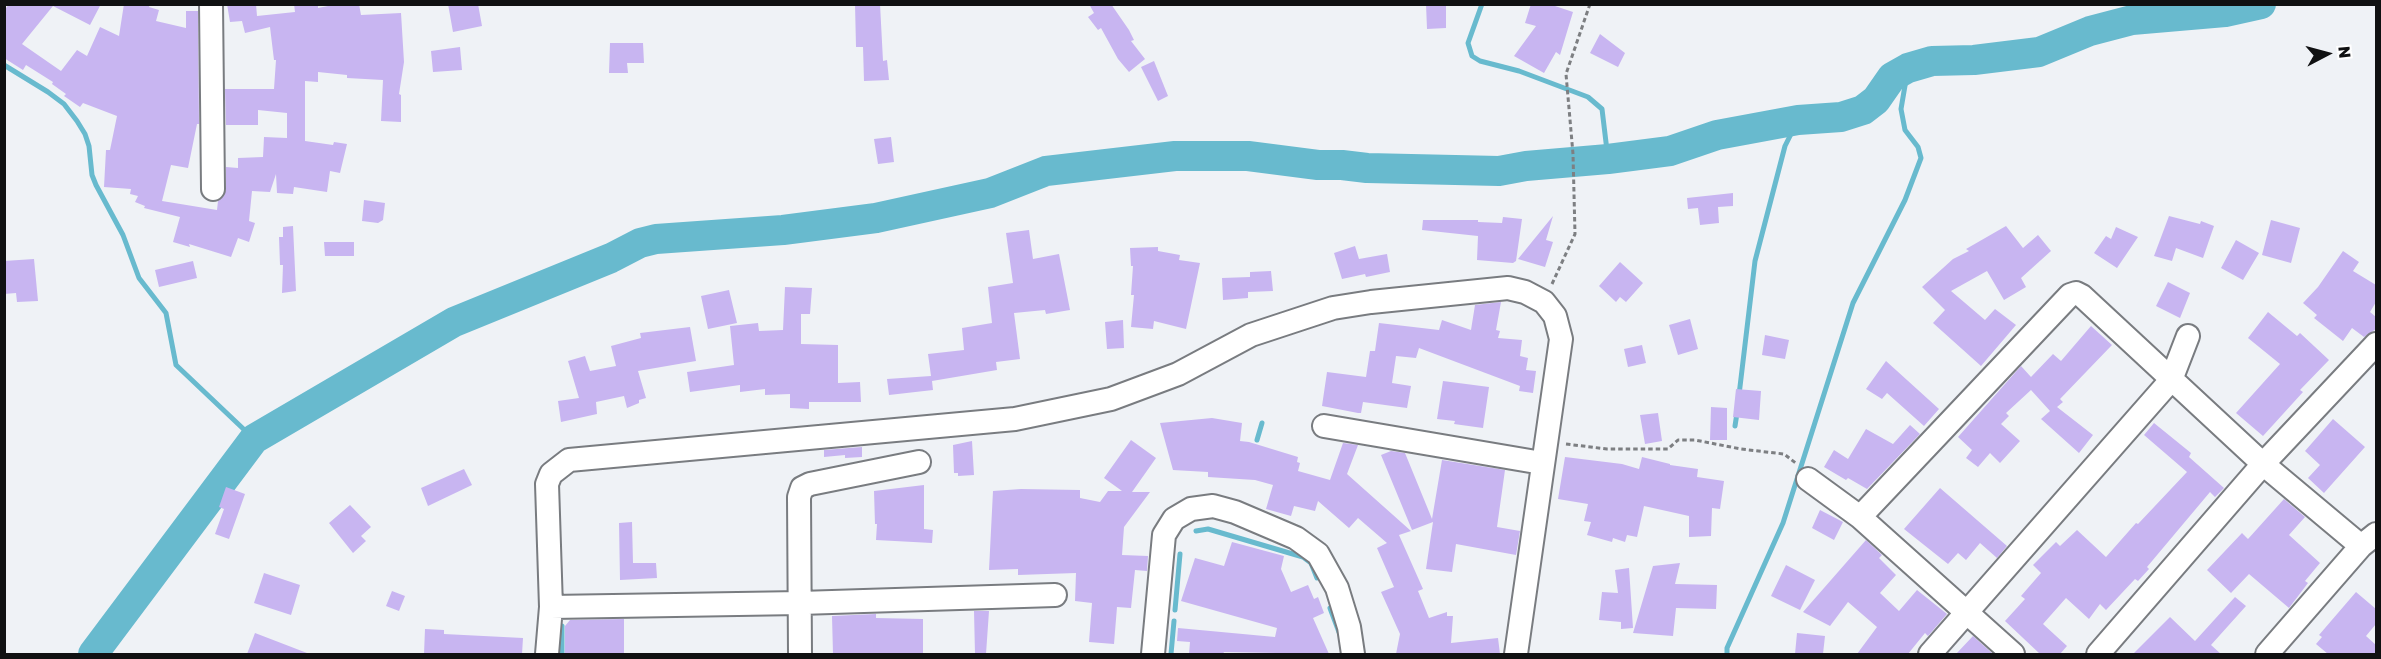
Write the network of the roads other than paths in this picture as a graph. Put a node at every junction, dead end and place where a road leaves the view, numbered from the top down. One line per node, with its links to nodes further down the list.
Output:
1 (211, 4): 2 (street)
2 (213, 189)
3 (2188, 336): 5 (street)
4 (2376, 344): 9 (street)
5 (2171, 380): 9 (street); 11 (street); 16 (street)
6 (1324, 426): 7 (street)
7 (1545, 452): 15 (street); 21 (street)
8 (919, 462): 14 (street)
9 (2263, 464): 12 (street); 24 (street)
10 (1808, 479): 11 (street)
11 (1860, 517): 16 (street)
12 (2369, 540): 25 (street)
13 (1055, 595): 14 (street)
14 (800, 603): 15 (street); 18 (street)
15 (550, 607): 17 (street)
16 (1966, 612): 22 (street); 23 (street)
17 (547, 654)
18 (800, 654)
19 (1153, 654): 20 (street)
20 (1353, 654)
21 (1516, 654)
22 (1930, 654)
23 (2013, 654)
24 (2098, 654)
25 (2266, 654)

